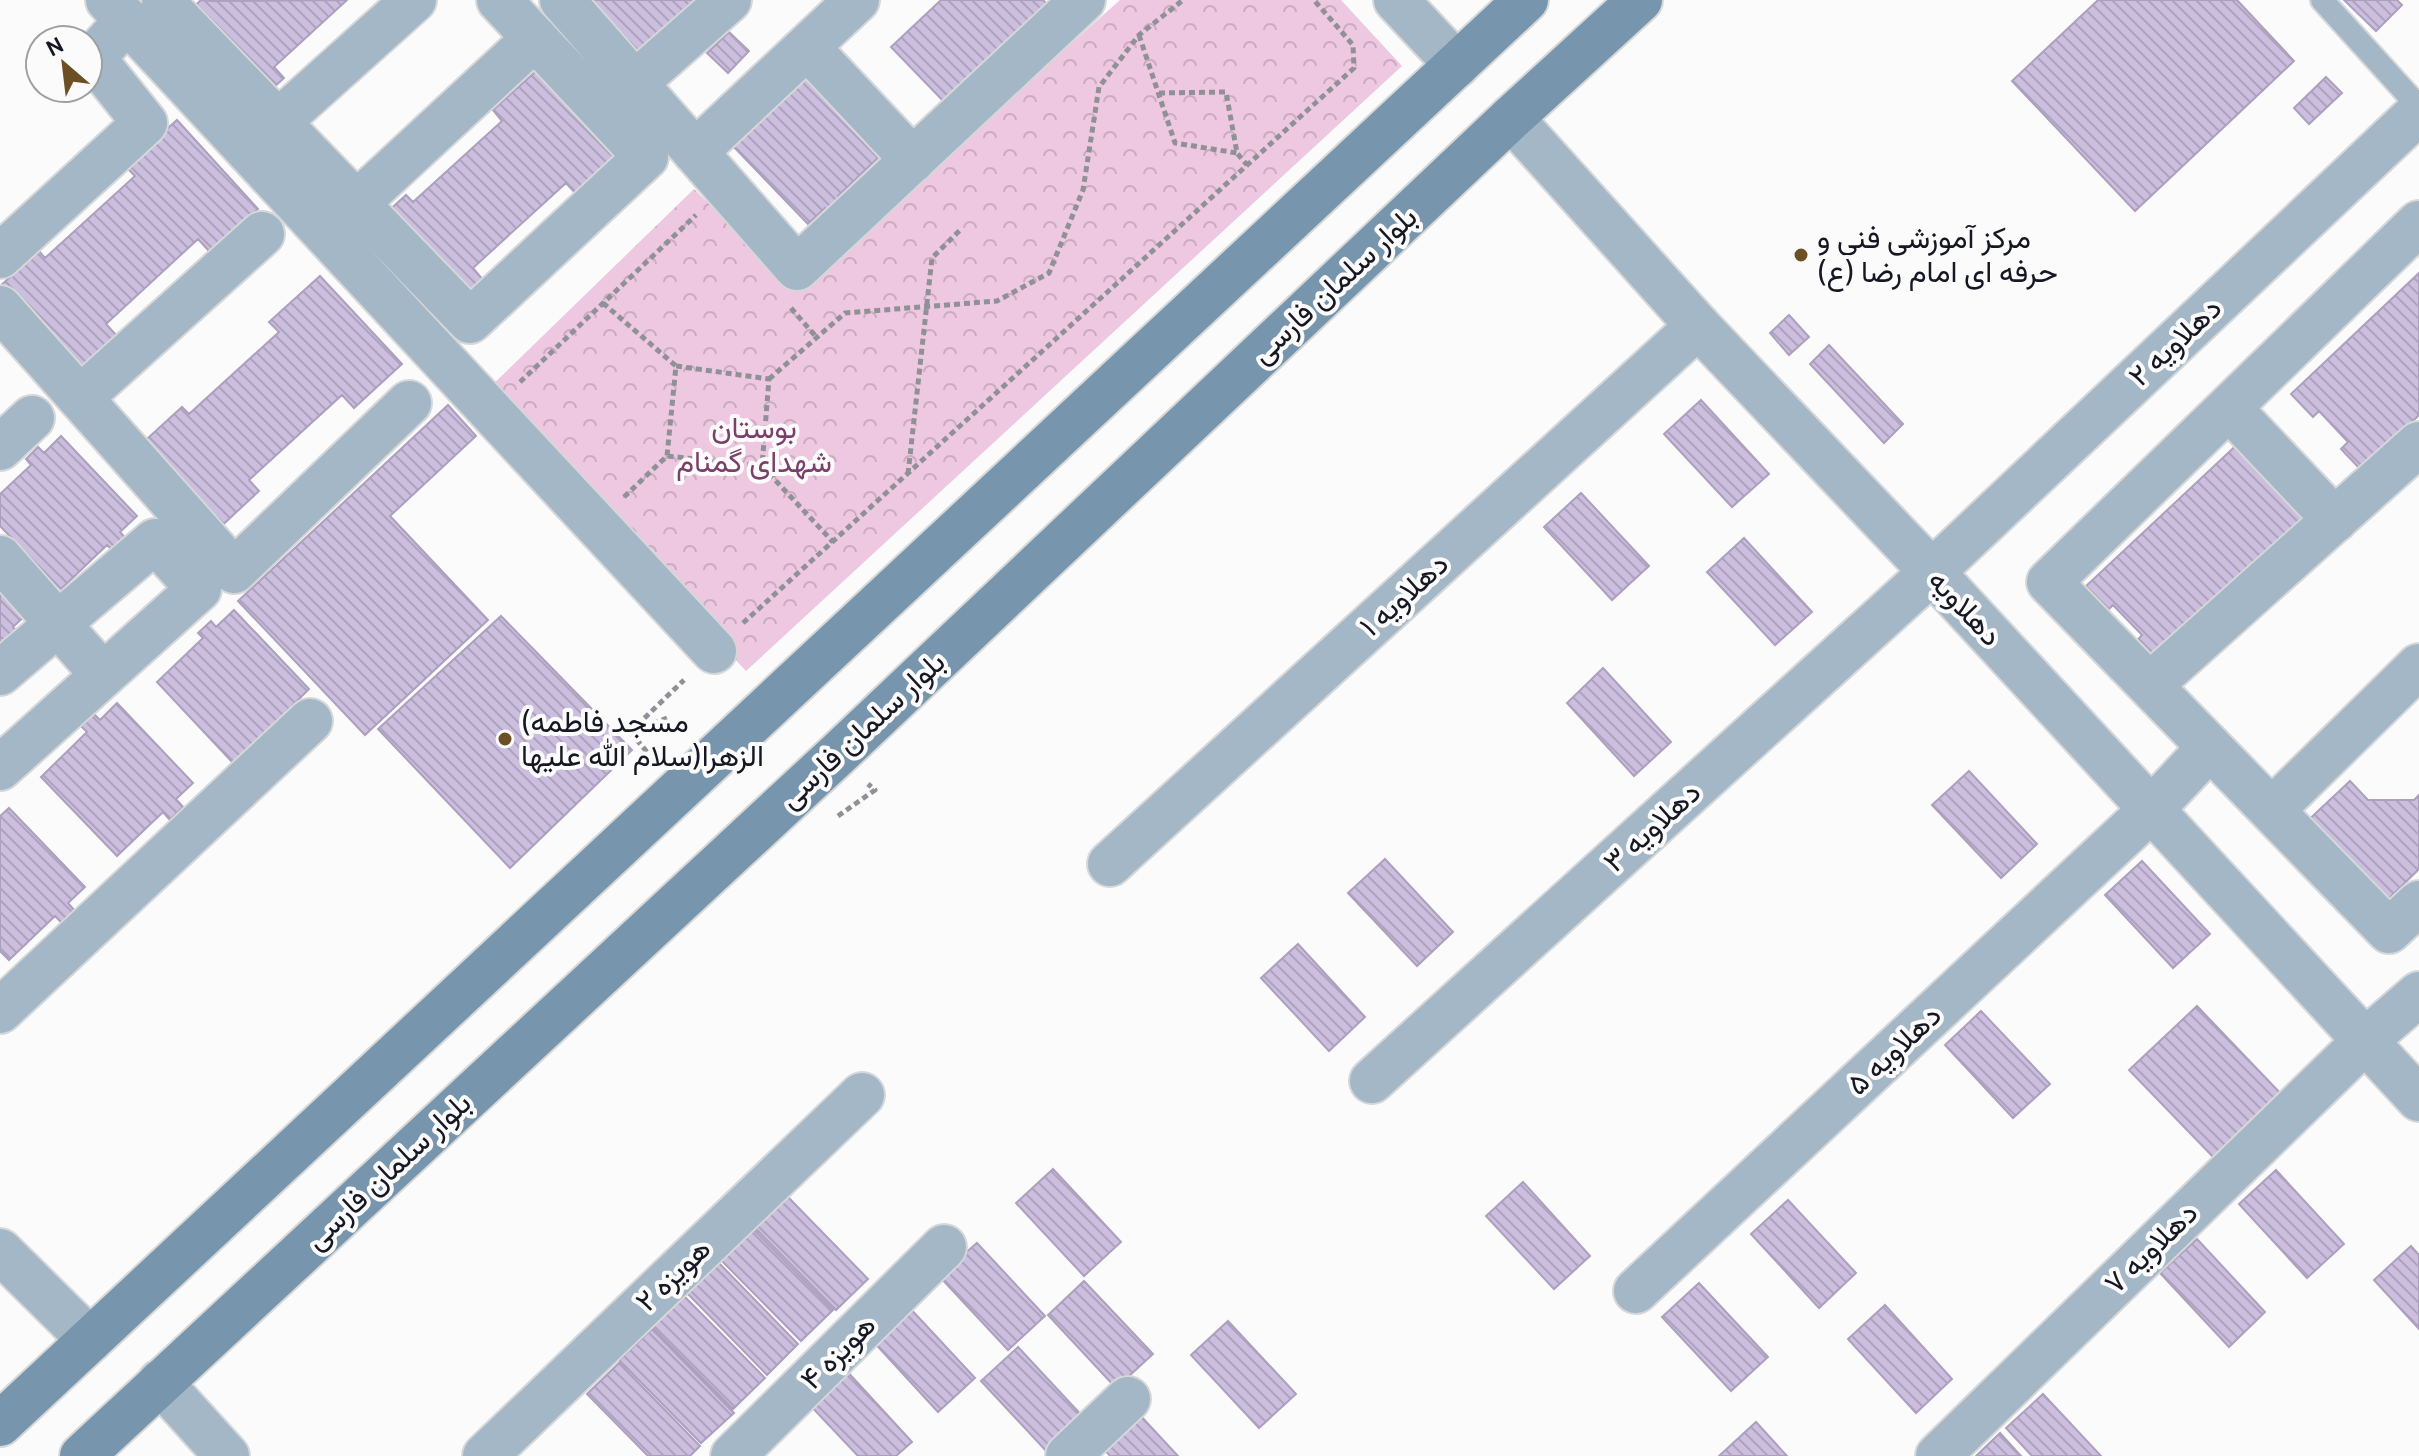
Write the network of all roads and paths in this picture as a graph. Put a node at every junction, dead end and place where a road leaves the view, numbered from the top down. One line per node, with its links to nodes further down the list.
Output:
1 (167, 0): 23 (street)
2 (414, 0): 23 (street)
3 (499, 0): 16 (street)
4 (562, 0): 19 (street)
5 (729, 0): 19 (street)
6 (857, 0): 17 (street)
7 (1183, 0): 15 (path)
8 (1314, 0): 27 (path)
9 (1396, 0): 18 (street)
10 (1526, 0): 18 (main road)
11 (1640, 0): 22 (main road, بلوار سلمان فارسی)
12 (2322, 0): 21 (lane)
13 (1063, 6): 26 (street)
14 (118, 10): 33 (street); 45 (street)
15 (1139, 35): 20 (path); 36 (path)
16 (535, 38): 28 (street); 28 (street)
17 (807, 47): 24 (street); 26 (street)
18 (1457, 65): 80 (main road)
19 (635, 83): 24 (street)
20 (1159, 93): 25 (path); 25 (path)
21 (2419, 110): 56 (street, دهلاویه ۲)
22 (1511, 118): 38 (street, دهلاویه); 81 (main road, بلوار سلمان فارسی)
23 (278, 122): 28 (street)
24 (695, 152): 26 (street)
25 (1237, 153): 27 (path)
26 (913, 160)
27 (1247, 165): 51 (path)
28 (357, 203)
29 (702, 209): 35 (path)
30 (2419, 223): 44 (street)
31 (961, 229): 36 (path)
32 (262, 234): 42 (street)
33 (0, 256)
34 (786, 302): 39 (path)
35 (603, 303): 40 (path); 45 (path)
36 (927, 306): 39 (path); 51 (path)
37 (0, 308): 42 (street)
38 (1698, 326): 56 (street, دهلاویه); 69 (street, دهلاویه ۱)
39 (817, 338): 41 (path)
40 (676, 366): 41 (path); 49 (path)
41 (769, 379): 50 (path)
42 (80, 398): 43 (street)
43 (409, 403)
44 (2229, 408): 52 (street); 62 (street)
45 (490, 410): 53 (street)
46 (32, 418): 48 (street)
47 (2419, 444): 52 (street)
48 (0, 448)
49 (667, 456): 50 (path); 53 (path)
50 (762, 466): 54 (path)
51 (908, 474): 54 (path)
52 (2335, 520): 62 (street)
53 (596, 524): 58 (street)
54 (833, 542): 58 (path)
55 (0, 558): 57 (street)
56 (1932, 572): 67 (street, دهلاویه); 74 (street, دهلاویه ۳)
57 (58, 623): 60 (street); 61 (street); 61 (street)
58 (714, 651): 63 (path)
59 (2419, 666): 68 (street)
60 (0, 673)
61 (103, 675): 66 (street)
62 (2150, 685): 65 (street)
63 (667, 718)
64 (310, 721): 72 (street)
65 (2210, 747): 67 (street, دهلاویه ۵); 68 (street)
66 (1, 765)
67 (2151, 810): 73 (street, دهلاویه); 79 (street, دهلاویه ۵)
68 (2272, 810): 70 (street)
69 (1110, 864)
70 (2419, 903)
71 (2419, 994): 73 (street, دهلاویه ۷)
72 (0, 1011)
73 (2365, 1041): 76 (street, دهلاویه); 89 (street, دهلاویه ۷)
74 (1372, 1081)
75 (862, 1095): 86 (street, هویزه ۲)
76 (2419, 1099)
77 (944, 1247): 87 (street, هویزه ۴)
78 (2, 1256): 80 (street)
79 (1636, 1291)
80 (90, 1340): 83 (main road)
81 (160, 1382): 84 (main road, بلوار سلمان فارسی); 85 (street)
82 (1128, 1399): 88 (street)
83 (0, 1424)
84 (82, 1456)
85 (227, 1456)
86 (485, 1456)
87 (733, 1456)
88 (1068, 1456)
89 (1938, 1456)

